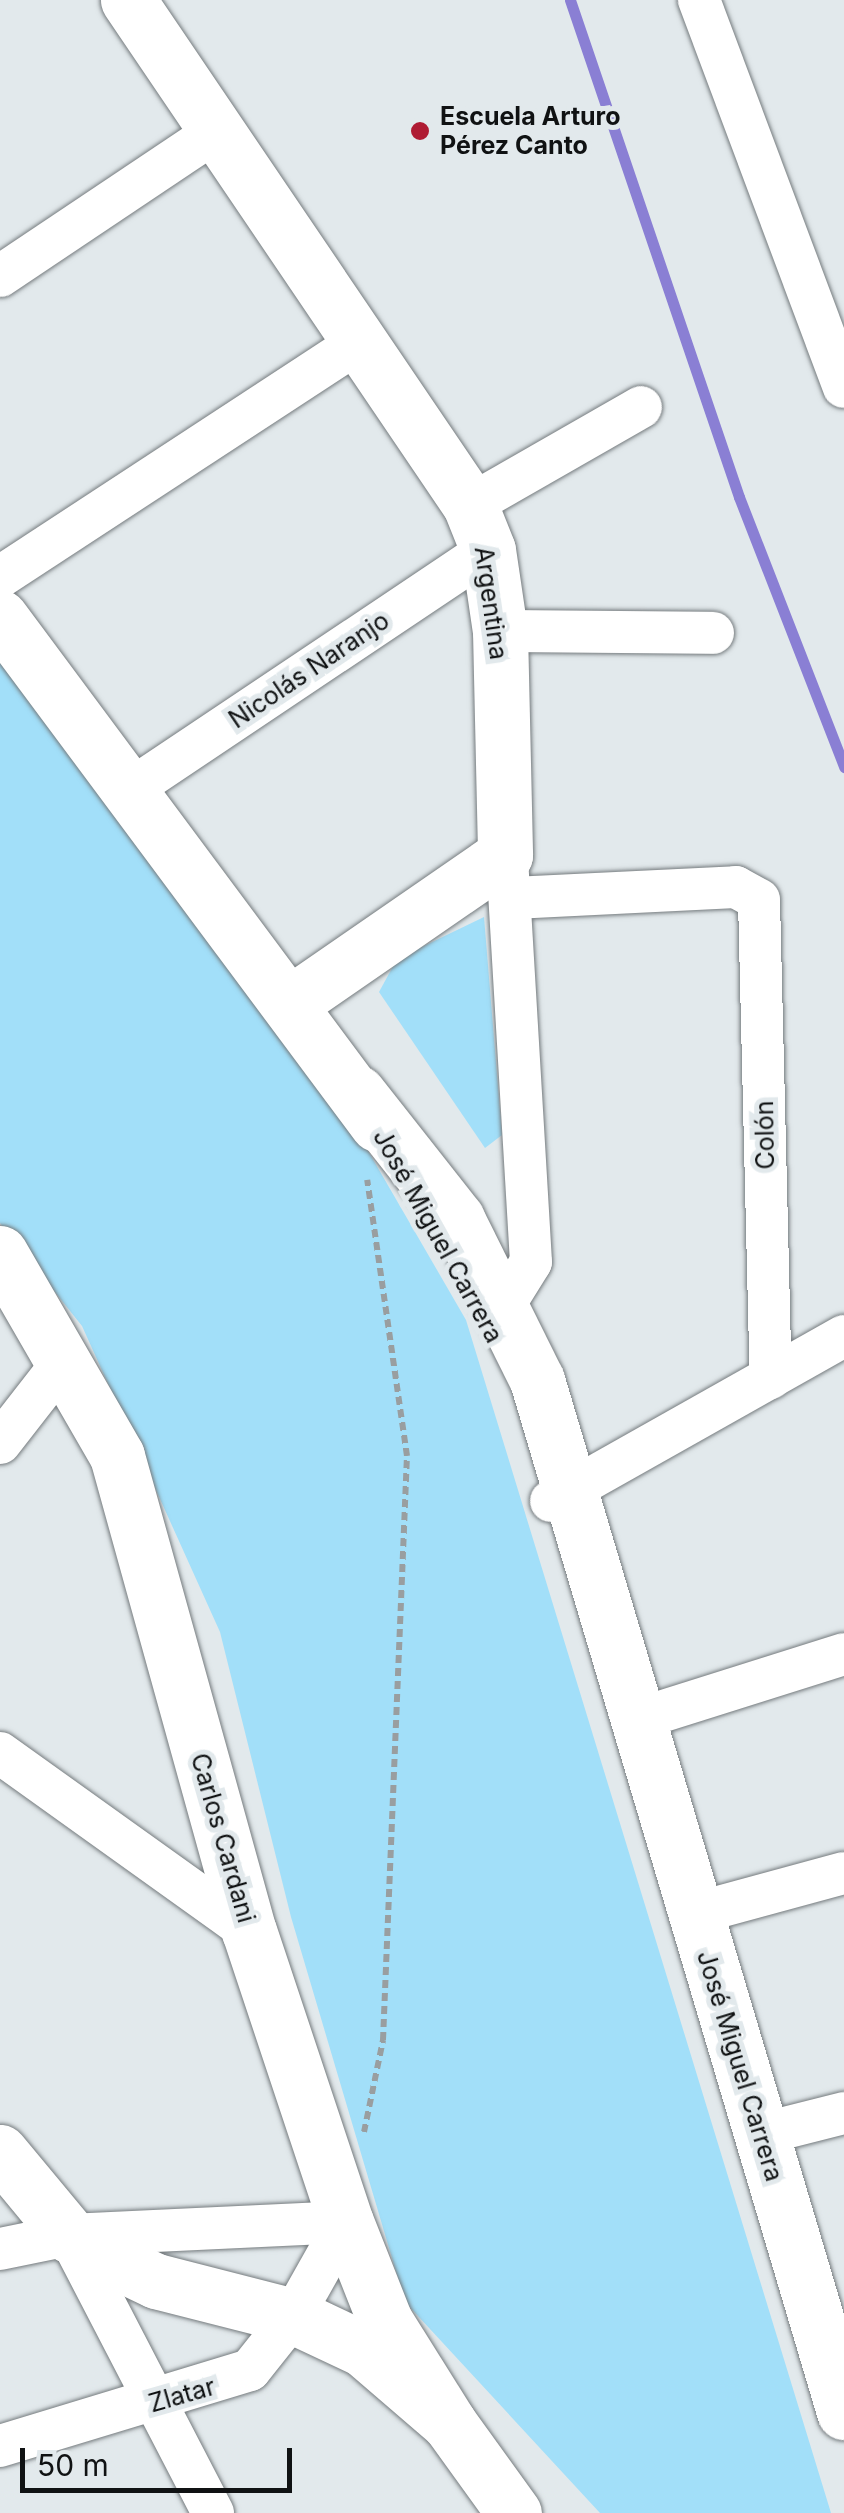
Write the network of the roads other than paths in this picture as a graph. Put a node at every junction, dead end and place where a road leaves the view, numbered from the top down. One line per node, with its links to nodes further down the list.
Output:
1 (128, 0): 3 (main road, Argentina)
2 (699, 0): 5 (street)
3 (214, 132): 4 (street); 6 (main road, Argentina)
4 (0, 276)
5 (834, 335): 7 (street)
6 (358, 343): 9 (main road, Argentina); 10 (street)
7 (844, 387)
8 (641, 407): 9 (street, Nicolás Naranjo)
9 (479, 527): 12 (main road, Argentina); 14 (street, Nicolás Naranjo)
10 (0, 577)
11 (0, 617): 14 (main road, José Miguel Carrera)
12 (500, 631): 13 (street); 15 (main road, Argentina)
13 (713, 633)
14 (131, 789): 16 (main road, José Miguel Carrera)
15 (509, 876): 16 (main road); 19 (street, Argentina); 22 (street, Colón)
16 (289, 1004): 17 (main road, José Miguel Carrera)
17 (358, 1093): 19 (main road, José Miguel Carrera); 24 (main road, José Miguel Carrera)
18 (0, 1254): 21 (main road, Carlos Cardani)
19 (506, 1302): 24 (main road, José Miguel Carrera)
20 (844, 1336): 22 (street)
21 (66, 1357): 23 (street); 30 (main road, Carlos Cardani)
22 (770, 1378): 24 (street)
23 (0, 1444)
24 (562, 1494): 26 (main road, José Miguel Carrera)
25 (844, 1654): 26 (street)
26 (635, 1720): 29 (main road, José Miguel Carrera)
27 (0, 1753): 30 (street)
28 (844, 1873): 29 (street)
29 (693, 1914): 32 (main road, José Miguel Carrera)
30 (249, 1930): 34 (main road, Carlos Cardani)
31 (844, 2113): 32 (street)
32 (761, 2134): 39 (main road, José Miguel Carrera)
33 (0, 2152): 35 (main road)
34 (346, 2222): 35 (street); 37 (street, Zlatar); 40 (main road, Carlos Cardani)
35 (69, 2235): 36 (street); 37 (main road); 38 (street)
36 (0, 2249)
37 (294, 2316): 38 (street, Zlatar); 40 (main road)
38 (157, 2402): 41 (street, Zlatar); 42 (street)
39 (844, 2412)
40 (450, 2423): 43 (main road)
41 (0, 2446)
42 (212, 2513)
43 (514, 2513)

